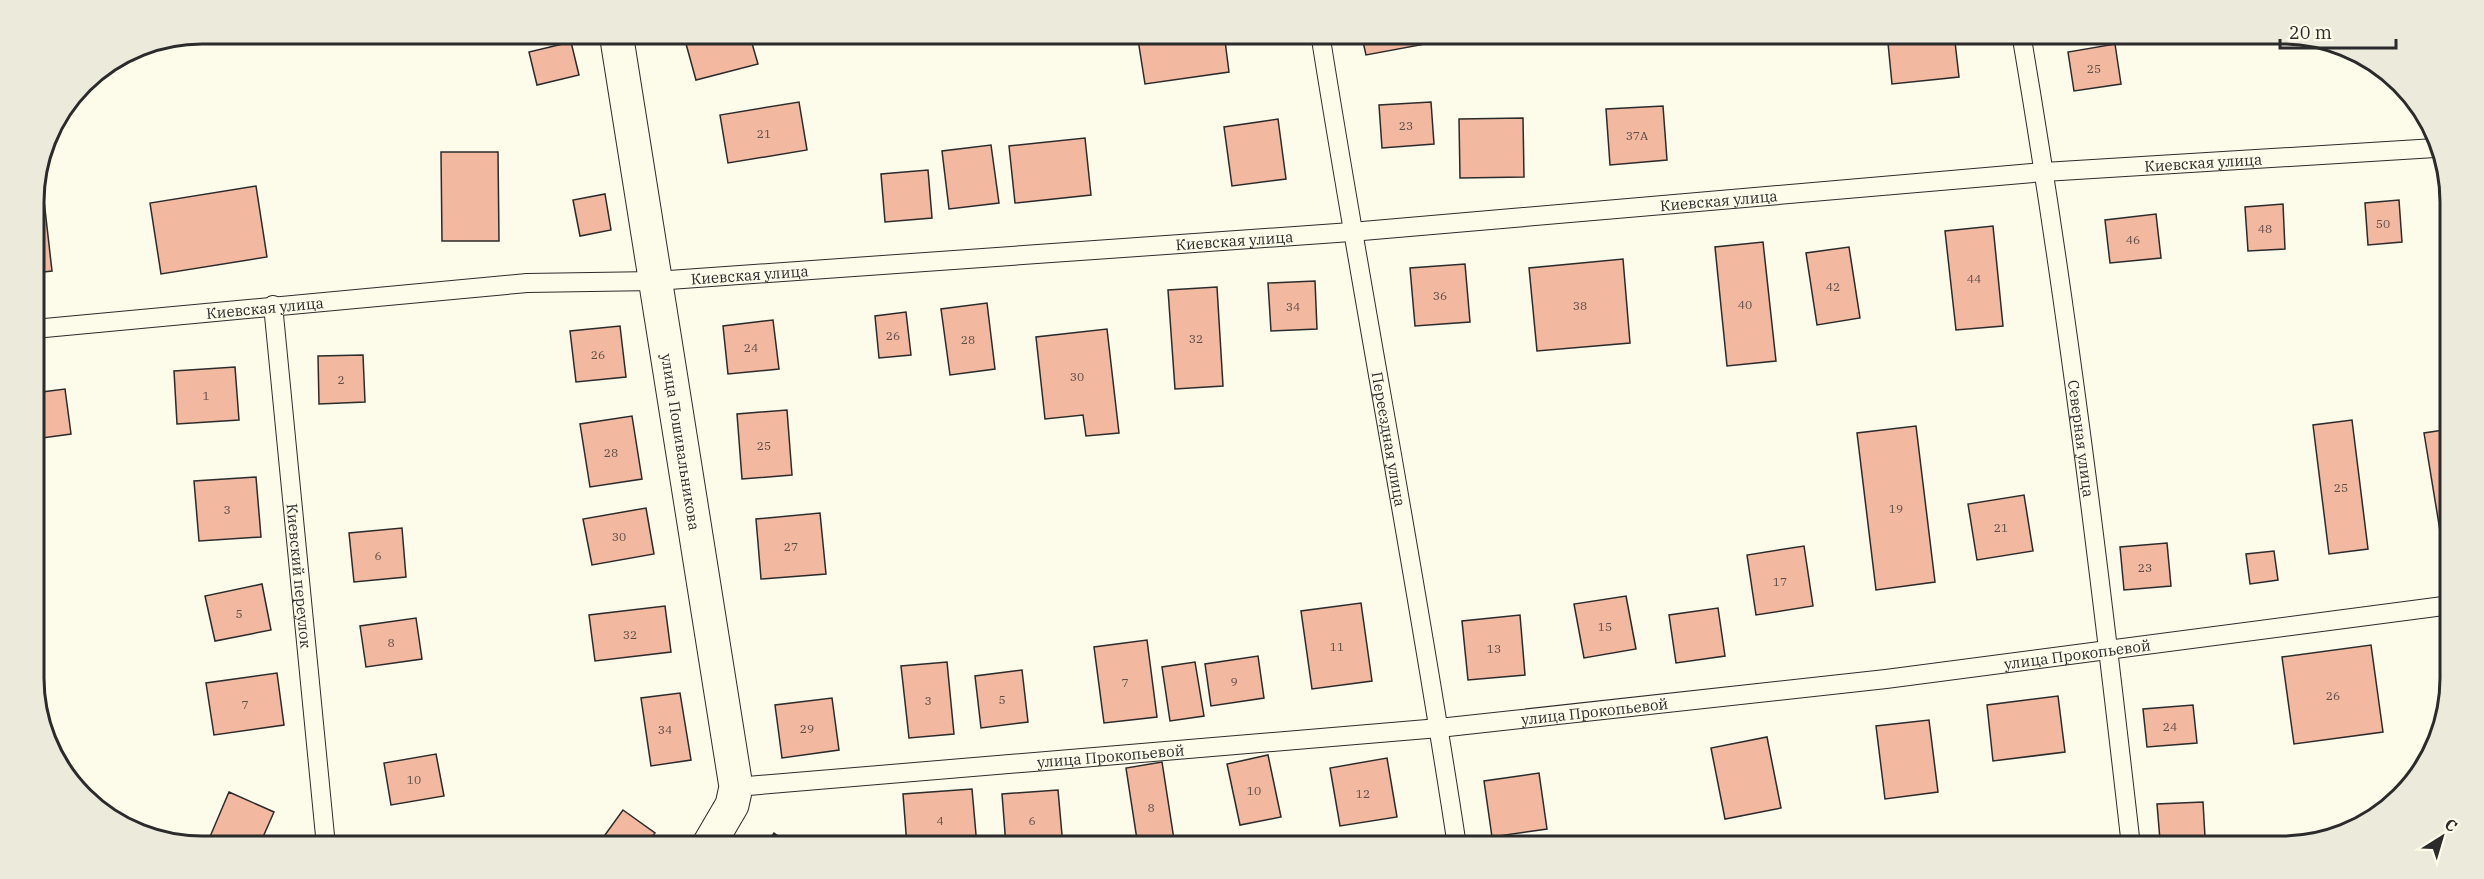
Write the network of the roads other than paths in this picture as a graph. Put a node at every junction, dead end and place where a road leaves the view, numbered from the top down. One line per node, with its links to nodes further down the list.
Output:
1 (618, 44): 7 (main road, улица Пошивальникова)
2 (1322, 44): 6 (lane, Переездная улица)
3 (2023, 44): 5 (lane, Северная улица)
4 (2431, 148): 5 (lane, Киевская улица)
5 (2044, 172): 6 (lane, Киевская улица); 11 (lane, Северная улица)
6 (1351, 232): 7 (lane, Киевская улица); 12 (lane, Переездная улица)
7 (655, 281): 8 (lane, Киевская улица); 13 (main road, улица Пошивальникова)
8 (273, 305): 9 (lane, Киевская улица); 16 (lane, Киевский переулок)
9 (44, 328)
10 (2440, 605): 11 (lane, улица Прокопьевой)
11 (2108, 649): 12 (lane, улица Прокопьевой); 15 (lane, Северная улица)
12 (1439, 728): 13 (lane, улица Прокопьевой); 14 (lane, Переездная улица)
13 (736, 787): 17 (main road, улица Пошивальникова)
14 (1455, 835)
15 (2130, 835)
16 (325, 836)
17 (714, 836)

